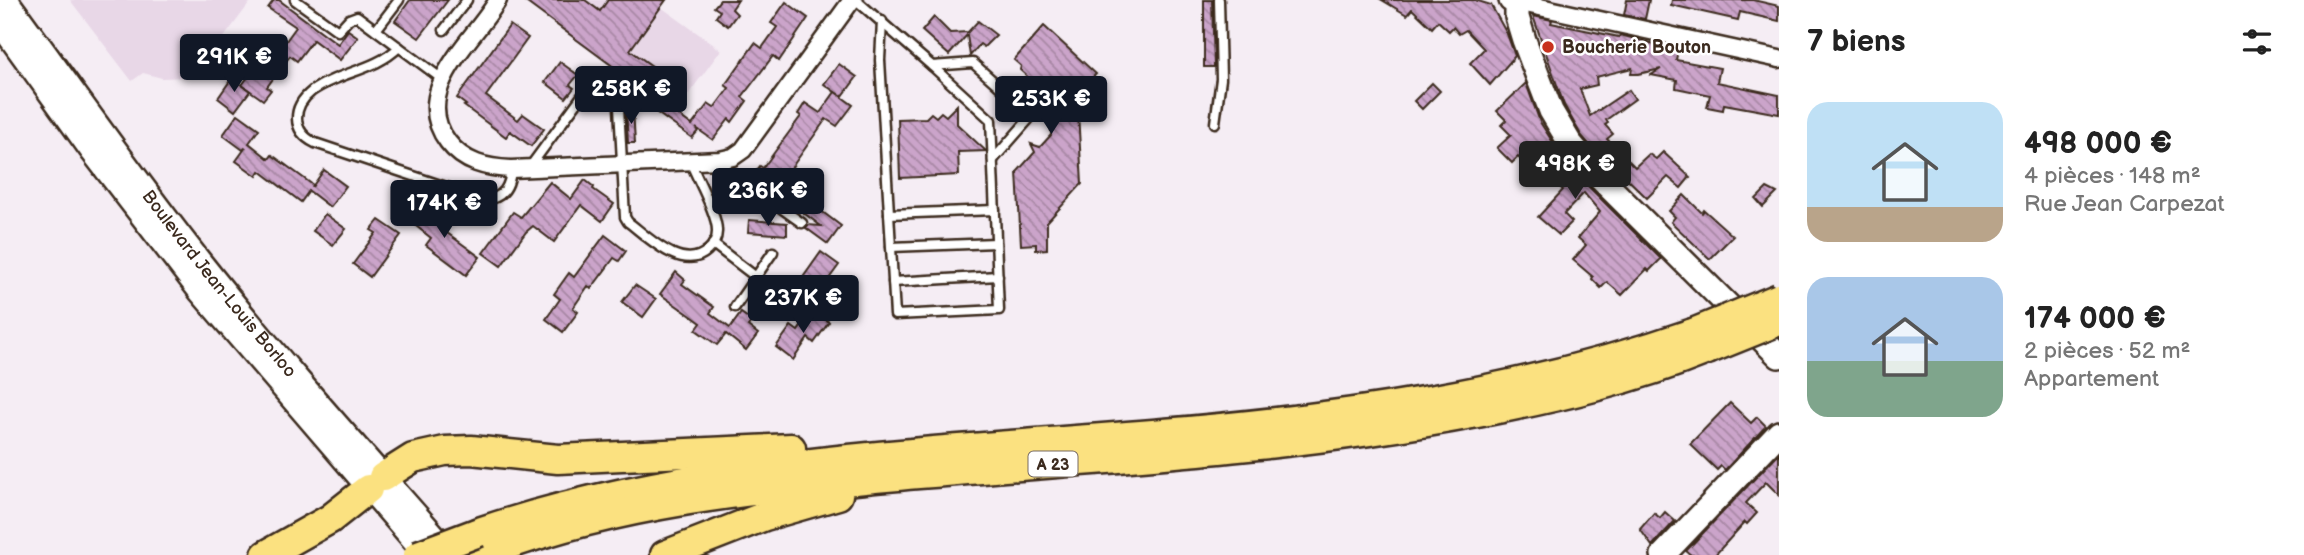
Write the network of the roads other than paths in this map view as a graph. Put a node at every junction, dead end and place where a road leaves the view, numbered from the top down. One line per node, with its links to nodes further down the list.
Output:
1 (6, 0): 42 (main road, Boulevard Jean-Louis Borloo)
2 (295, 0): 11 (lane)
3 (398, 0): 11 (lane)
4 (467, 0): 12 (lane)
5 (498, 0): 16 (street)
6 (854, 0): 9 (lane); 18 (street)
7 (1219, 0): 17 (lane)
8 (1515, 1): 14 (street); 38 (main road)
9 (881, 21): 15 (lane); 25 (lane)
10 (0, 23): 42 (main road, Boulevard Jean-Louis Borloo)
11 (376, 30): 13 (lane)
12 (444, 30)
13 (399, 47): 16 (lane); 23 (lane)
14 (1779, 59)
15 (932, 66): 19 (lane); 19 (lane)
16 (442, 79): 23 (street)
17 (1215, 123)
18 (719, 160): 20 (street); 26 (lane)
19 (993, 160): 24 (lane)
20 (690, 161): 21 (street); 28 (lane)
21 (622, 164): 22 (street); 22 (lane); 28 (lane)
22 (529, 168): 23 (street)
23 (511, 169)
24 (995, 209): 25 (lane); 27 (lane)
25 (889, 214): 29 (lane)
26 (802, 223)
27 (996, 243): 29 (lane); 31 (lane)
28 (713, 244): 32 (lane)
29 (891, 247): 33 (lane)
30 (773, 252): 32 (lane)
31 (998, 276): 33 (lane); 33 (lane)
32 (756, 277): 35 (lane)
33 (893, 282)
34 (1779, 298): 37 (highway, A 23, bridge)
35 (735, 307)
36 (1779, 321): 37 (highway, A 23, bridge)
37 (1700, 342): 40 (highway, A 23); 41 (highway, A 23)
38 (1779, 356)
39 (1779, 433): 49 (main road)
40 (986, 447): 42 (highway); 43 (highway, A 23)
41 (920, 474): 43 (highway, A 23); 48 (highway)
42 (375, 483): 44 (highway); 46 (main road, Boulevard Jean-Louis Borloo); 47 (main road, Boulevard Jean-Louis Borloo)
43 (485, 546): 45 (highway, A 23, bridge)
44 (266, 555)
45 (418, 555)
46 (427, 555)
47 (451, 555)
48 (665, 555)
49 (1663, 555)

